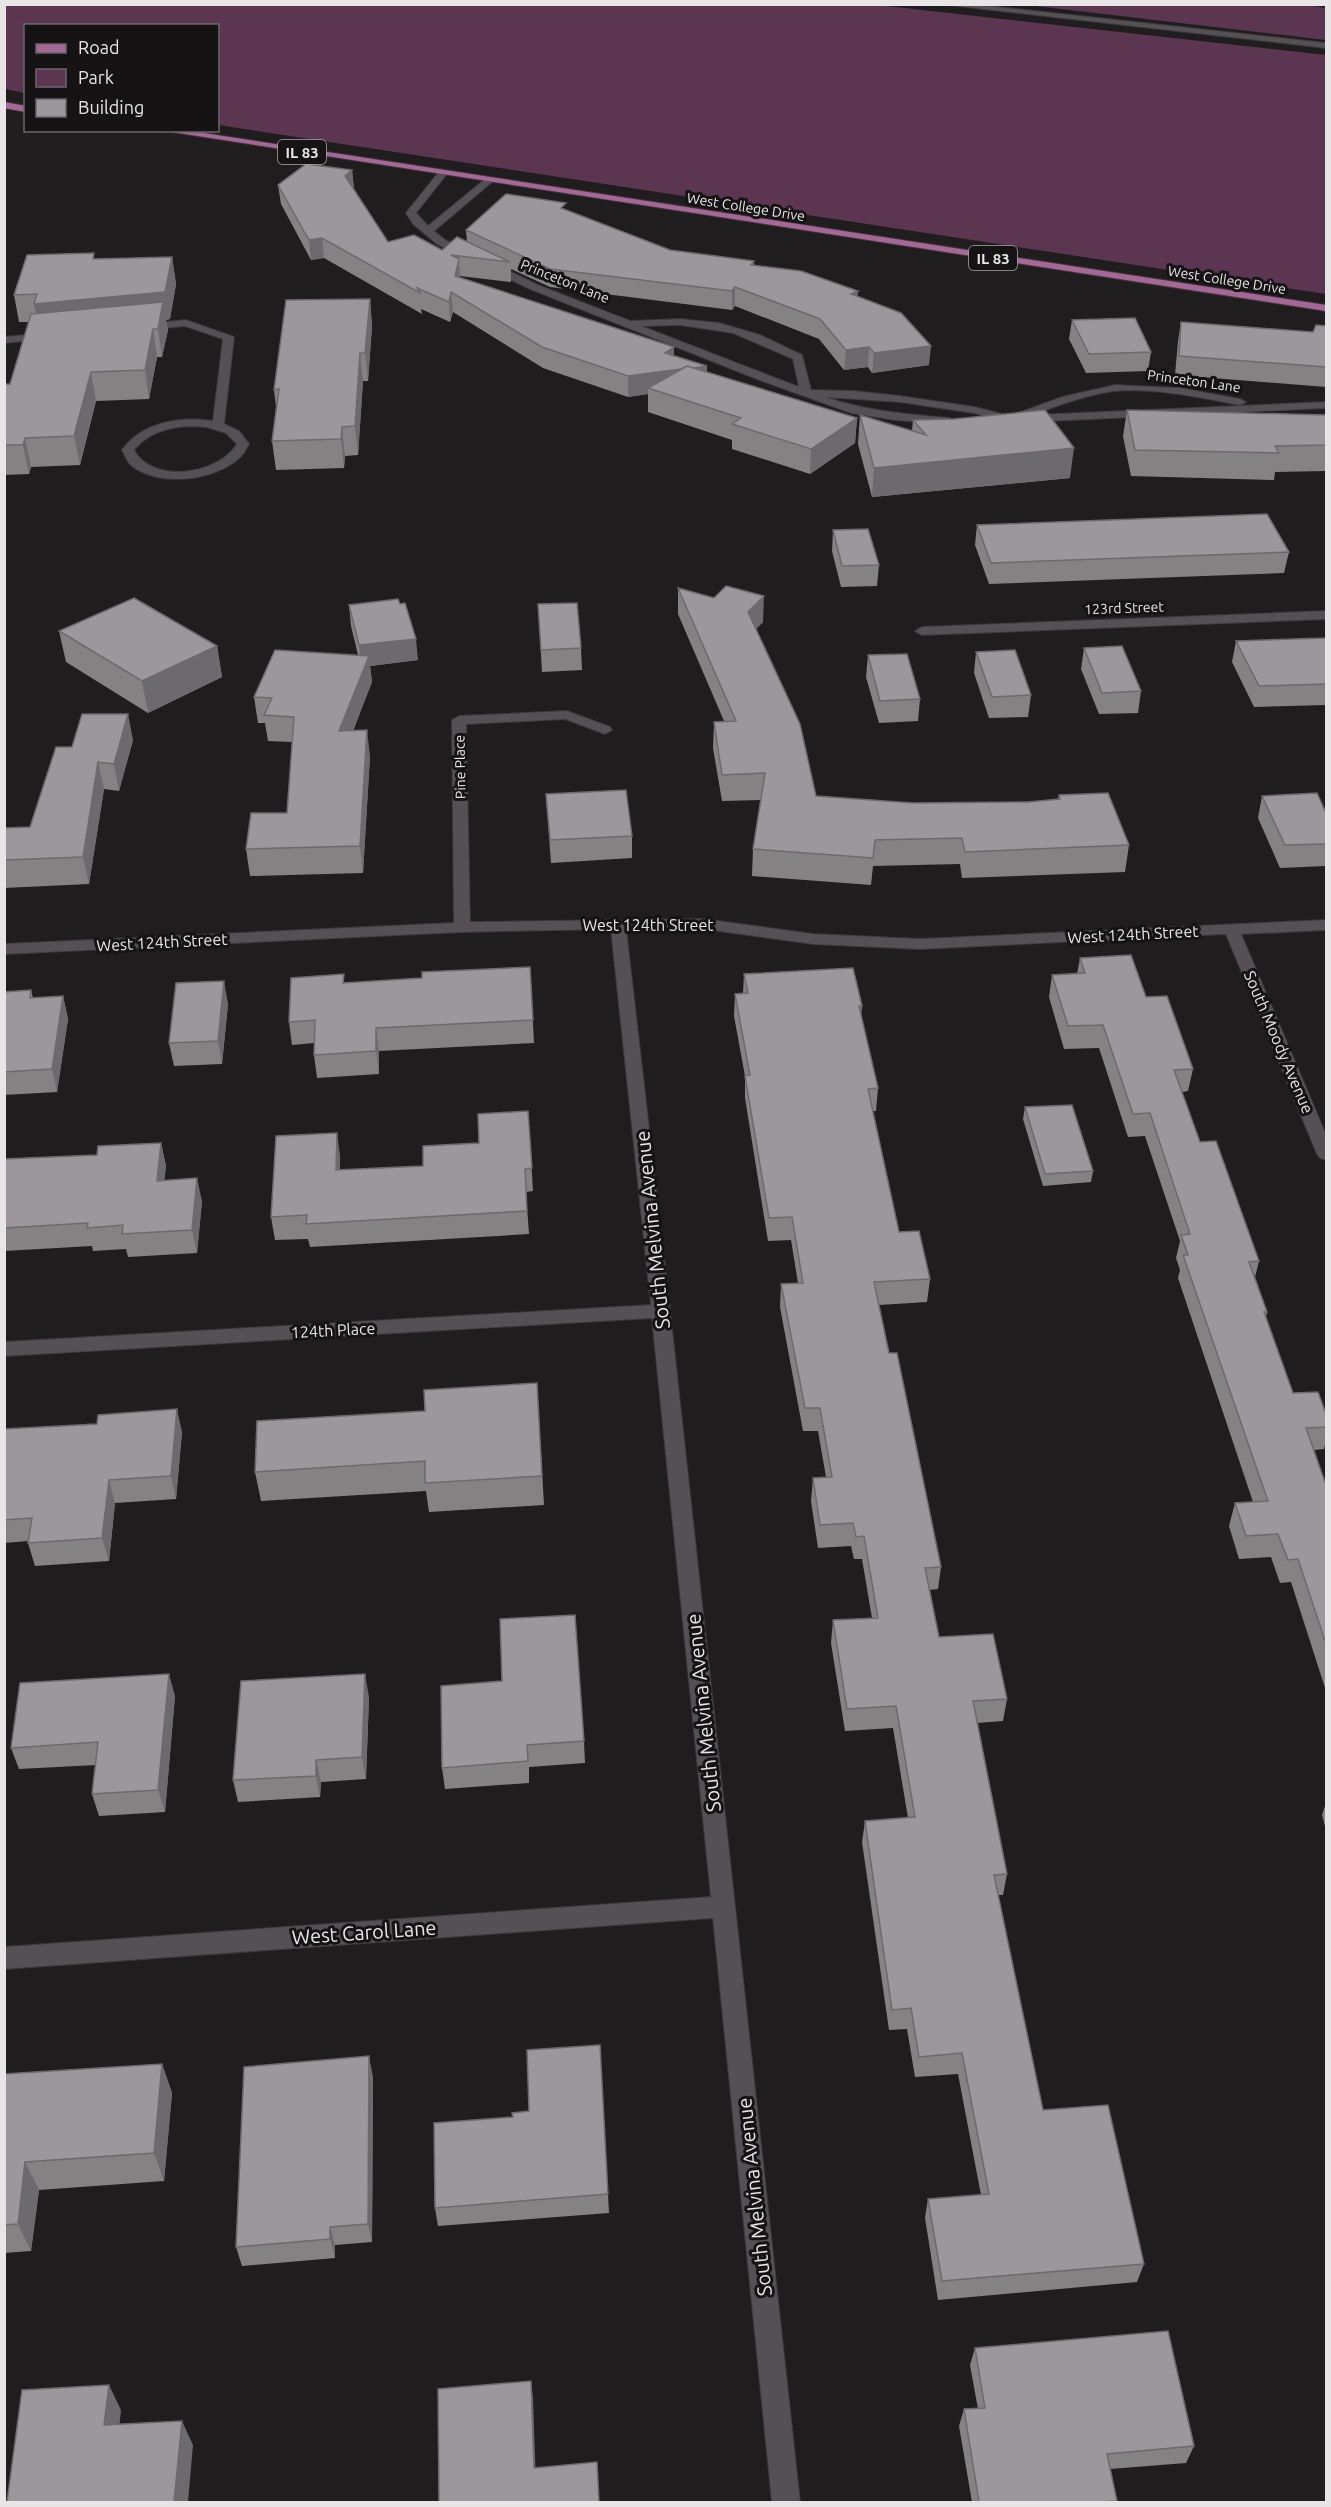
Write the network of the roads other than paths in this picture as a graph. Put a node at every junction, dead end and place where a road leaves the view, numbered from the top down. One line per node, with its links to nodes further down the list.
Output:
1 (944, 4): 2 (street)
2 (1326, 46)
3 (4, 105): 4 (main road)
4 (24, 109)
5 (175, 132): 6 (main road, West College Drive / IL 83)
6 (441, 175): 7 (main road, West College Drive / IL 83); 8 (street, Princeton Lane)
7 (488, 182): 8 (street); 9 (main road, West College Drive / IL 83)
8 (429, 230): 10 (street, Princeton Lane)
9 (1326, 308)
10 (629, 323): 14 (street, Princeton Lane); 14 (street, Princeton Lane)
11 (130, 328): 18 (street)
12 (63, 334): 13 (street)
13 (4, 340)
14 (806, 393): 17 (street, Princeton Lane); 17 (street, Princeton Lane)
15 (1326, 405): 16 (street, Princeton Lane)
16 (1270, 408): 17 (street, Princeton Lane); 17 (street, Princeton Lane)
17 (1011, 420)
18 (218, 425): 18 (street)
19 (1326, 615): 20 (street, 123rd Street)
20 (922, 631)
21 (606, 730): 24 (street, Pine Place)
22 (618, 924): 24 (street, West 124th Street); 25 (street, West 124th Street); 28 (street, South Melvina Avenue)
23 (1326, 925): 25 (street, West 124th Street)
24 (462, 927): 26 (street, West 124th Street)
25 (1231, 929): 27 (street, South Moody Avenue)
26 (4, 950)
27 (1326, 1154)
28 (661, 1311): 29 (street, 124th Place); 30 (street, South Melvina Avenue)
29 (4, 1349)
30 (723, 1907): 31 (street, West Carol Lane); 32 (street, South Melvina Avenue)
31 (4, 1958)
32 (786, 2502)

